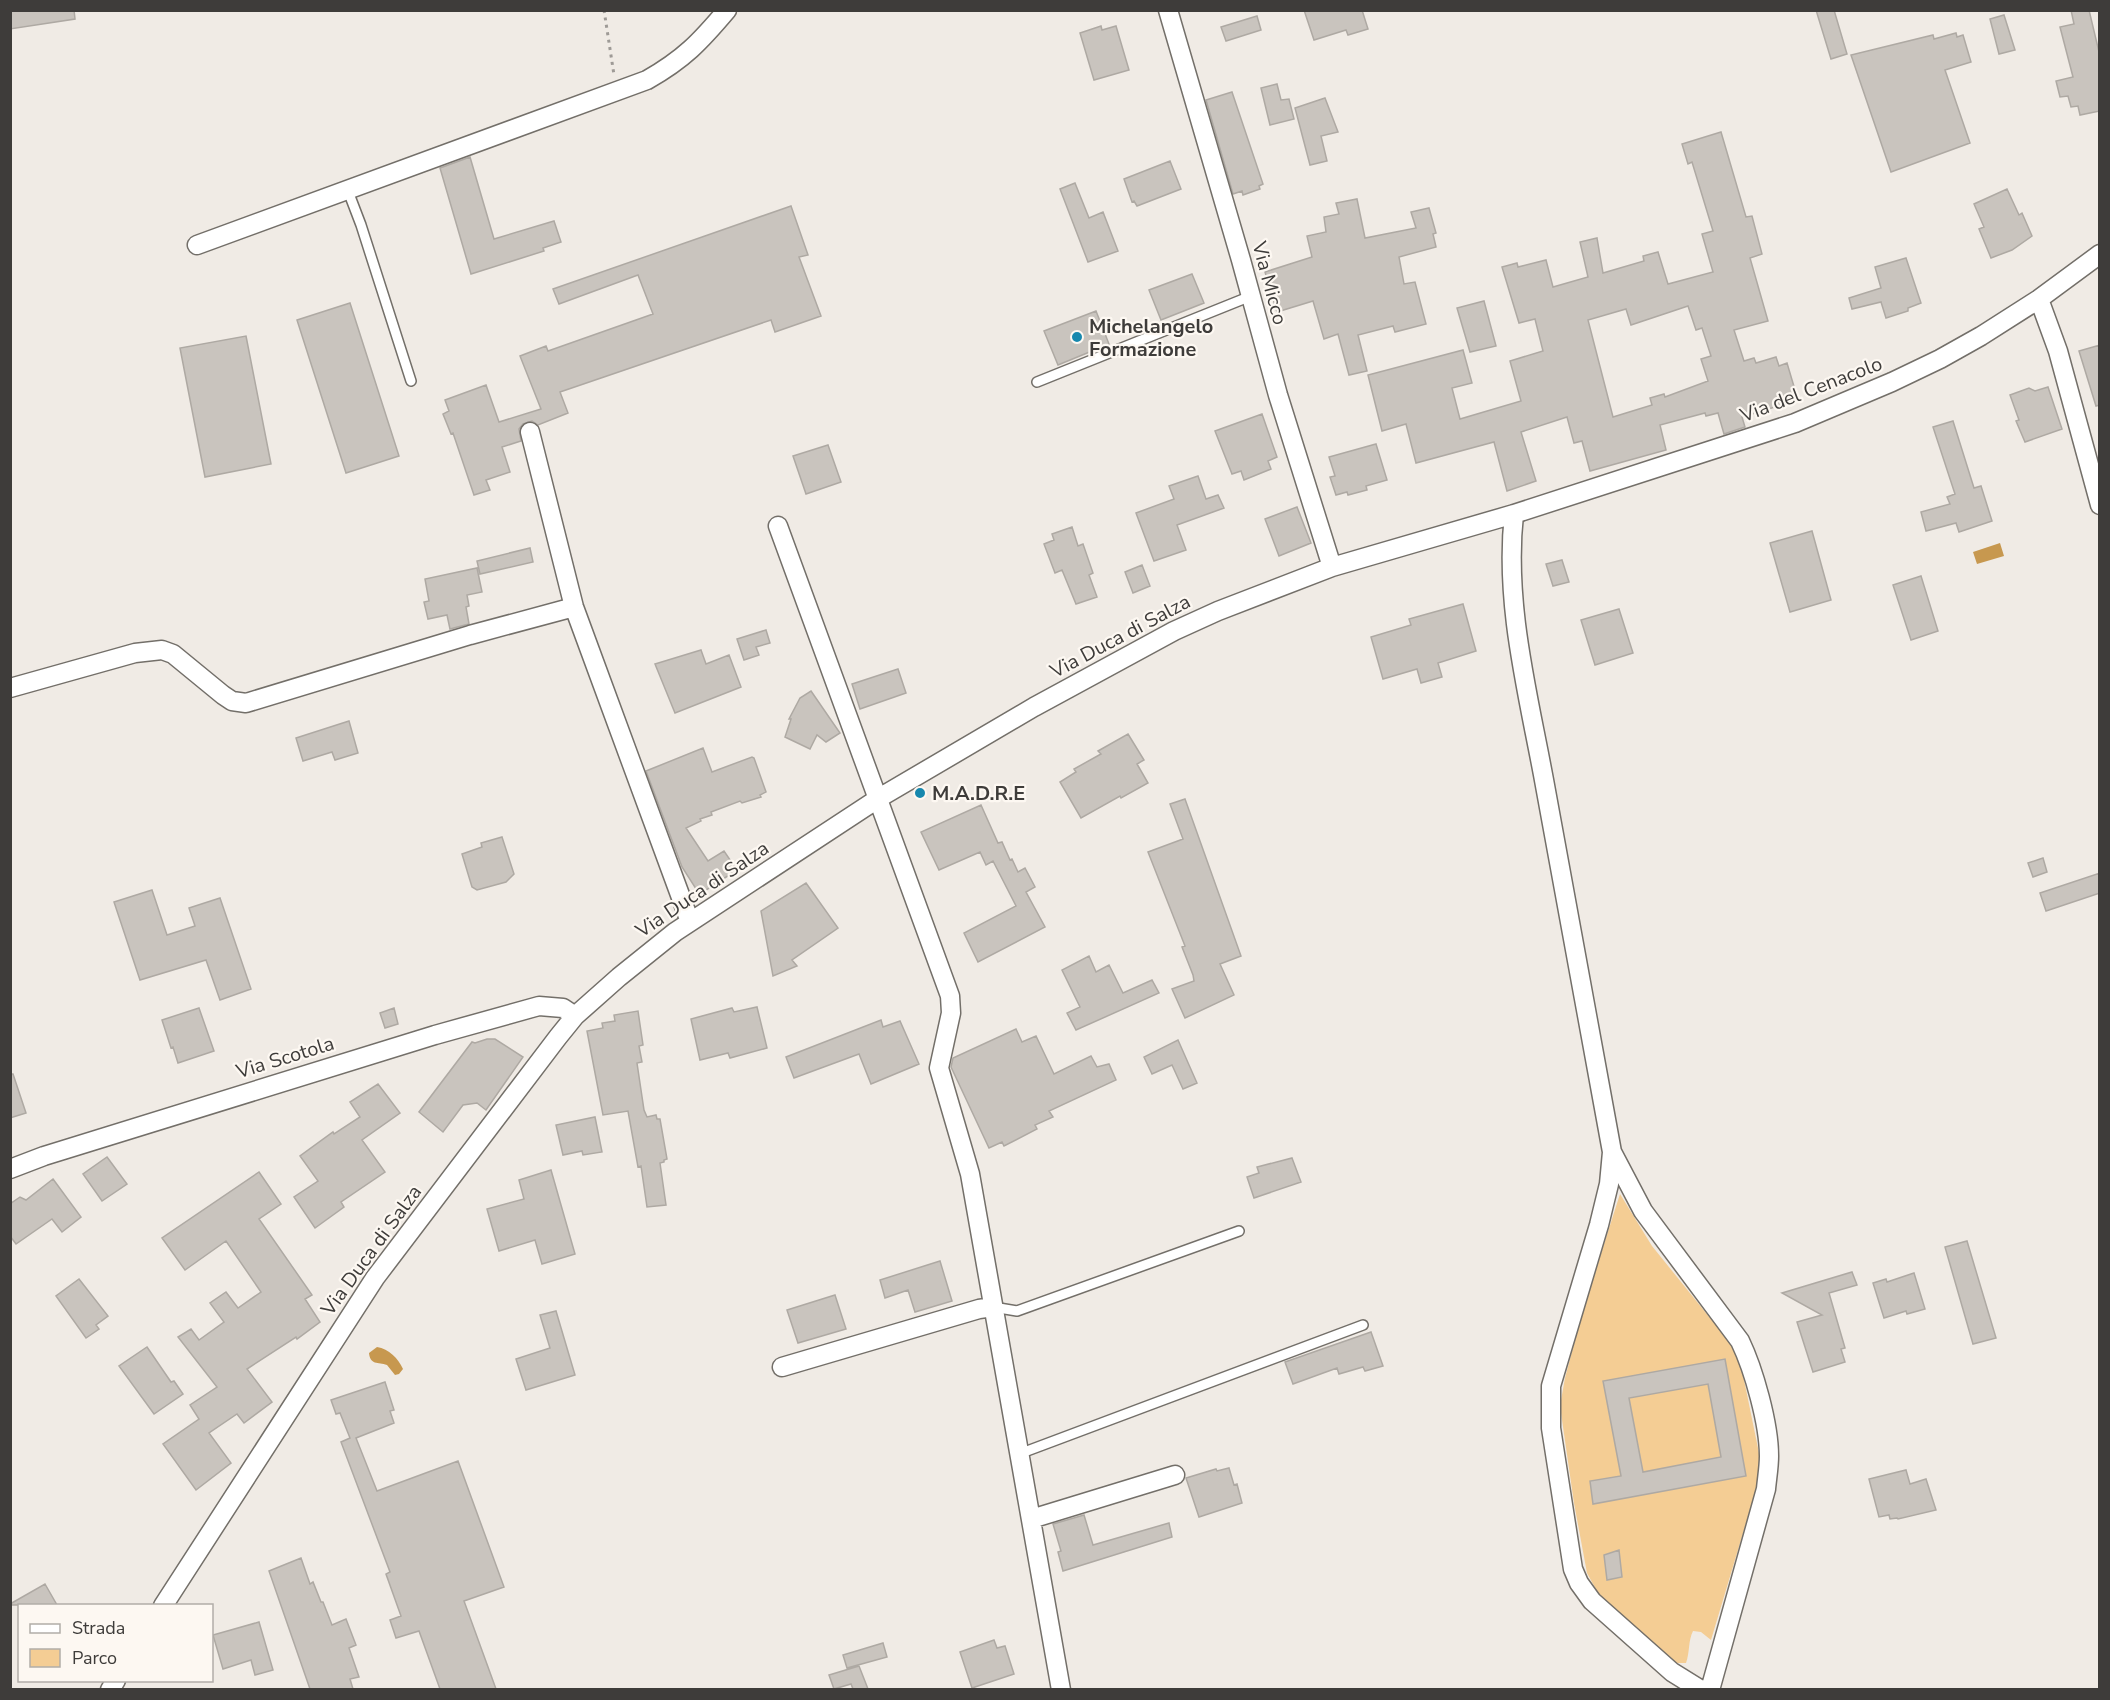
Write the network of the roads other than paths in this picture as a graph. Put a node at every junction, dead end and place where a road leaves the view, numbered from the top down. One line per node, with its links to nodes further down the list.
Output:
1 (728, 10): 3 (street)
2 (1168, 10): 6 (street, Via Micco)
3 (348, 191): 4 (street); 8 (lane)
4 (197, 245)
5 (2100, 254): 7 (street, Via del Cenacolo)
6 (1251, 296): 9 (lane); 14 (street, Via Micco)
7 (2039, 298): 11 (street); 12 (street, Via del Cenacolo)
8 (411, 381)
9 (1037, 381)
10 (530, 432): 15 (street)
11 (2100, 505)
12 (1514, 514): 14 (street, Via Duca di Salza); 20 (street)
13 (778, 526): 17 (street)
14 (1332, 567): 17 (street, Via Duca di Salza)
15 (574, 607): 16 (street); 18 (street)
16 (10, 688)
17 (879, 798): 18 (street, Via Duca di Salza); 23 (street)
18 (690, 922): 19 (street, Via Duca di Salza)
19 (575, 1016): 21 (street, Via Scotola); 29 (street, Via Duca di Salza)
20 (1612, 1152): 31 (street); 32 (street)
21 (10, 1170)
22 (1239, 1231): 23 (lane)
23 (993, 1307): 25 (street); 26 (street)
24 (1364, 1325): 26 (lane)
25 (782, 1367)
26 (1019, 1454): 28 (street)
27 (1175, 1475): 28 (street)
28 (1031, 1519): 30 (street)
29 (164, 1604)
30 (1061, 1689)
31 (1701, 1689)
32 (1710, 1689)

